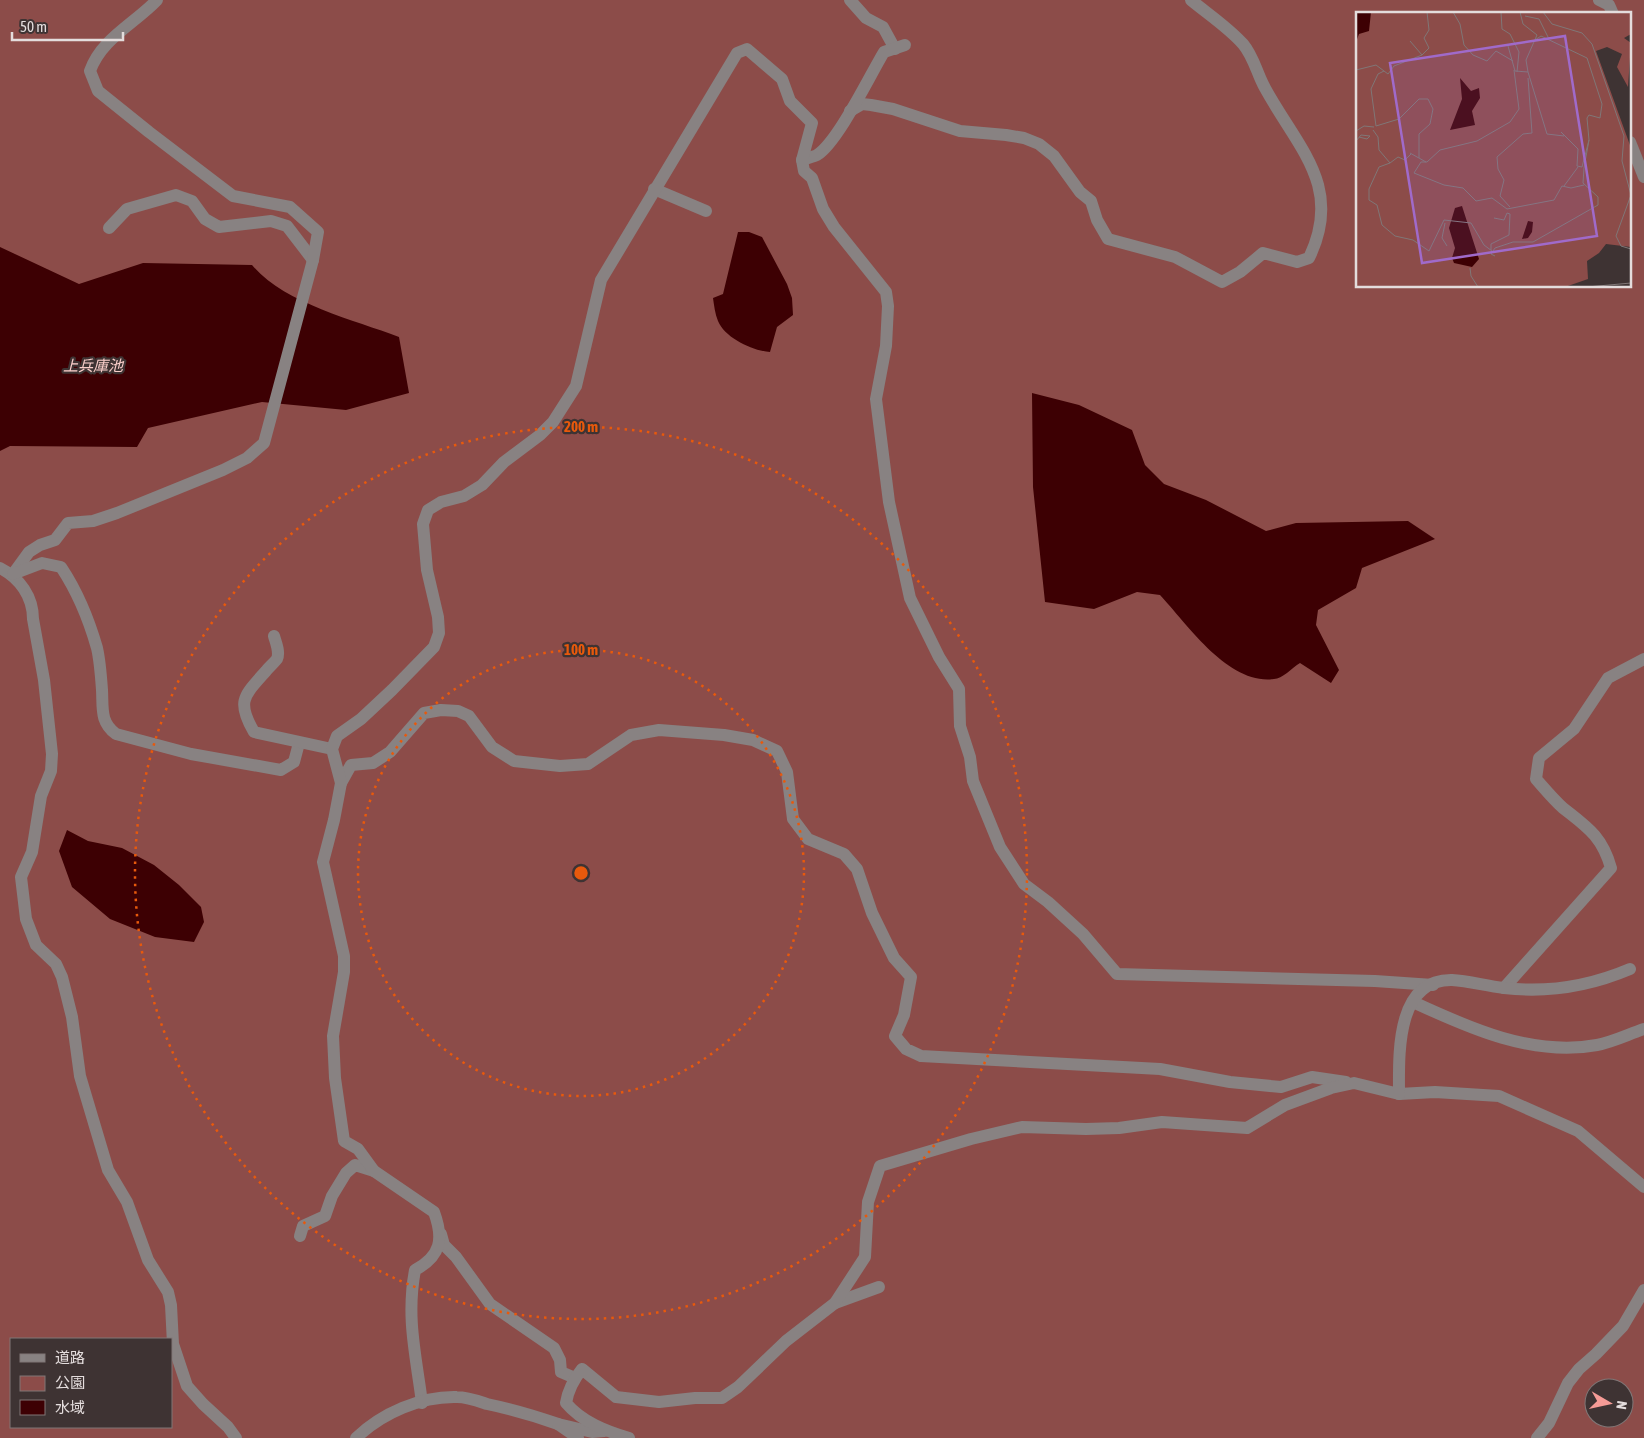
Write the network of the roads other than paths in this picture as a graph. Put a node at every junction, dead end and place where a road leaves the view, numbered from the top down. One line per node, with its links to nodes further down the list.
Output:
1 (157, 0): 13 (lane)
2 (850, 0): 6 (lane)
3 (1191, 0): 6 (lane)
4 (1599, 0): 5 (lane)
5 (1612, 12)
6 (850, 111): 8 (lane)
7 (1632, 147): 9 (lane)
8 (802, 160): 10 (lane); 22 (lane)
9 (1644, 177)
10 (654, 189): 11 (lane); 19 (lane)
11 (706, 211)
12 (109, 228): 13 (lane)
13 (313, 260): 15 (lane)
14 (0, 568): 15 (lane)
15 (13, 574): 18 (lane); 40 (lane)
16 (274, 636): 18 (lane)
17 (1644, 659): 23 (lane)
18 (299, 743): 19 (lane)
19 (332, 749): 20 (lane)
20 (341, 783): 26 (lane); 28 (lane)
21 (1630, 969): 23 (lane)
22 (1433, 985): 23 (lane); 24 (lane)
23 (1504, 988)
24 (1412, 1002): 25 (lane); 27 (lane)
25 (1644, 1029)
26 (1354, 1083): 27 (lane); 34 (lane)
27 (1399, 1094): 29 (lane)
28 (374, 1171): 30 (lane); 31 (lane)
29 (1644, 1187)
30 (441, 1234): 36 (lane); 37 (lane)
31 (300, 1236)
32 (879, 1287): 34 (lane)
33 (1644, 1290): 35 (lane)
34 (835, 1303): 36 (lane)
35 (1639, 1307): 44 (lane)
36 (575, 1378): 39 (lane)
37 (422, 1402): 38 (lane); 41 (lane)
38 (558, 1424): 39 (lane); 42 (lane)
39 (604, 1431): 43 (lane)
40 (236, 1438)
41 (356, 1438)
42 (578, 1438)
43 (629, 1438)
44 (1537, 1438)

